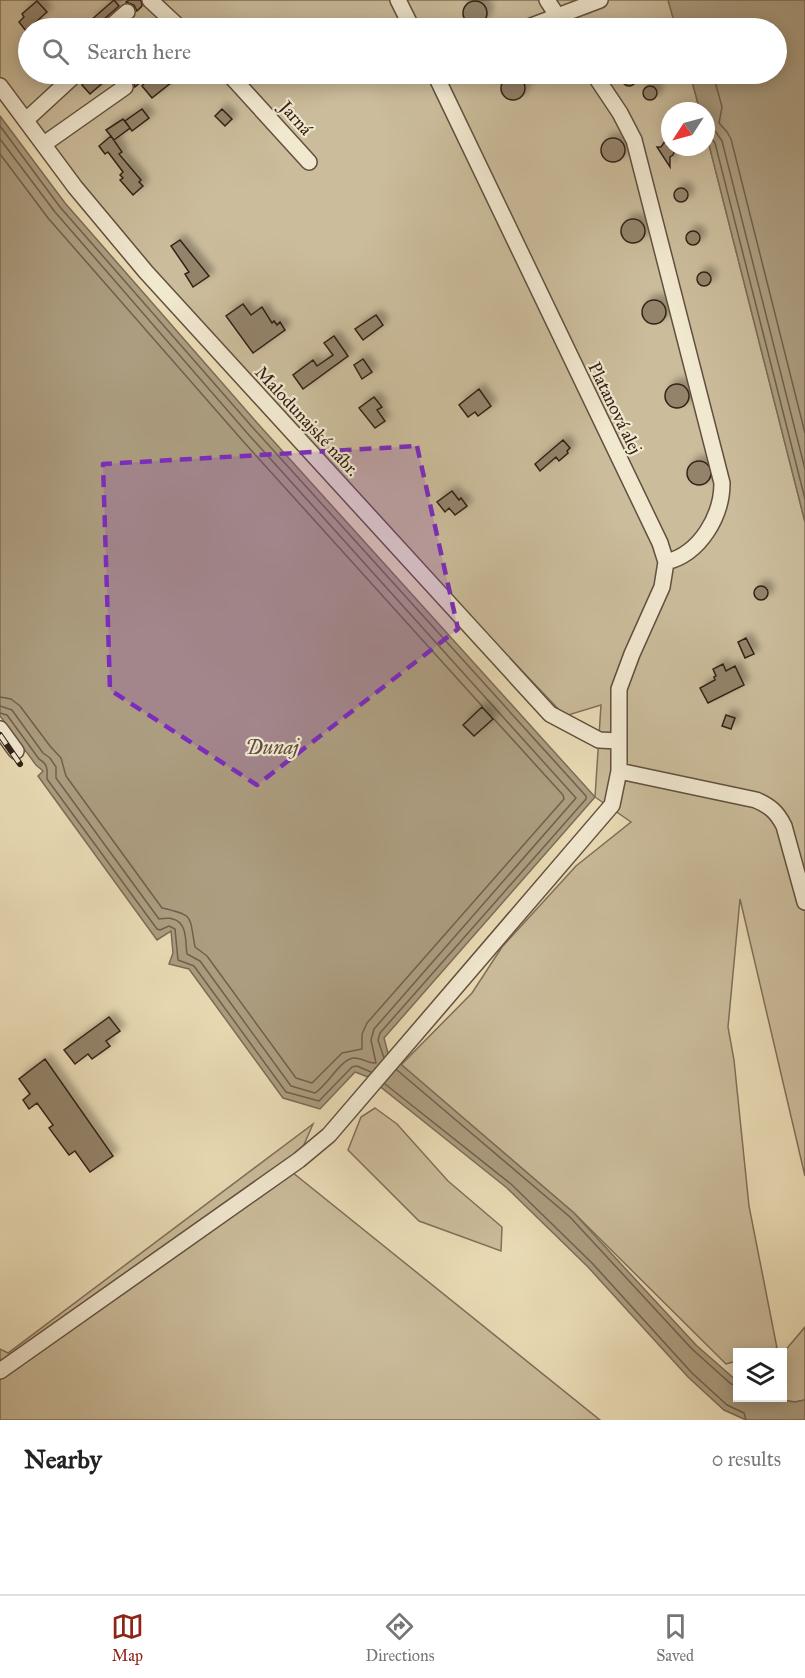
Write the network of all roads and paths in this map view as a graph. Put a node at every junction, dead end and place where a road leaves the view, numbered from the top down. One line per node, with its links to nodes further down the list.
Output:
1 (150, 0): 7 (street)
2 (398, 0): 8 (street)
3 (548, 0): 9 (street)
4 (600, 0): 10 (street)
5 (127, 12): 6 (street)
6 (120, 18)
7 (169, 18)
8 (407, 18)
9 (559, 18)
10 (568, 18)
11 (65, 84): 17 (street)
12 (238, 84): 19 (street, Jarná)
13 (440, 84): 20 (street, Platanová alej)
14 (601, 84): 20 (street)
15 (0, 86): 17 (street, Malodunajské nábr.)
16 (125, 87): 18 (street)
17 (26, 120): 18 (street, Malodunajské nábr.)
18 (44, 144): 22 (street, Malodunajské nábr.)
19 (309, 162)
20 (666, 562): 22 (street)
21 (0, 729): 23 (street)
22 (618, 741): 24 (street)
23 (15, 751)
24 (619, 771): 25 (street); 26 (street)
25 (805, 902)
26 (0, 1371)

